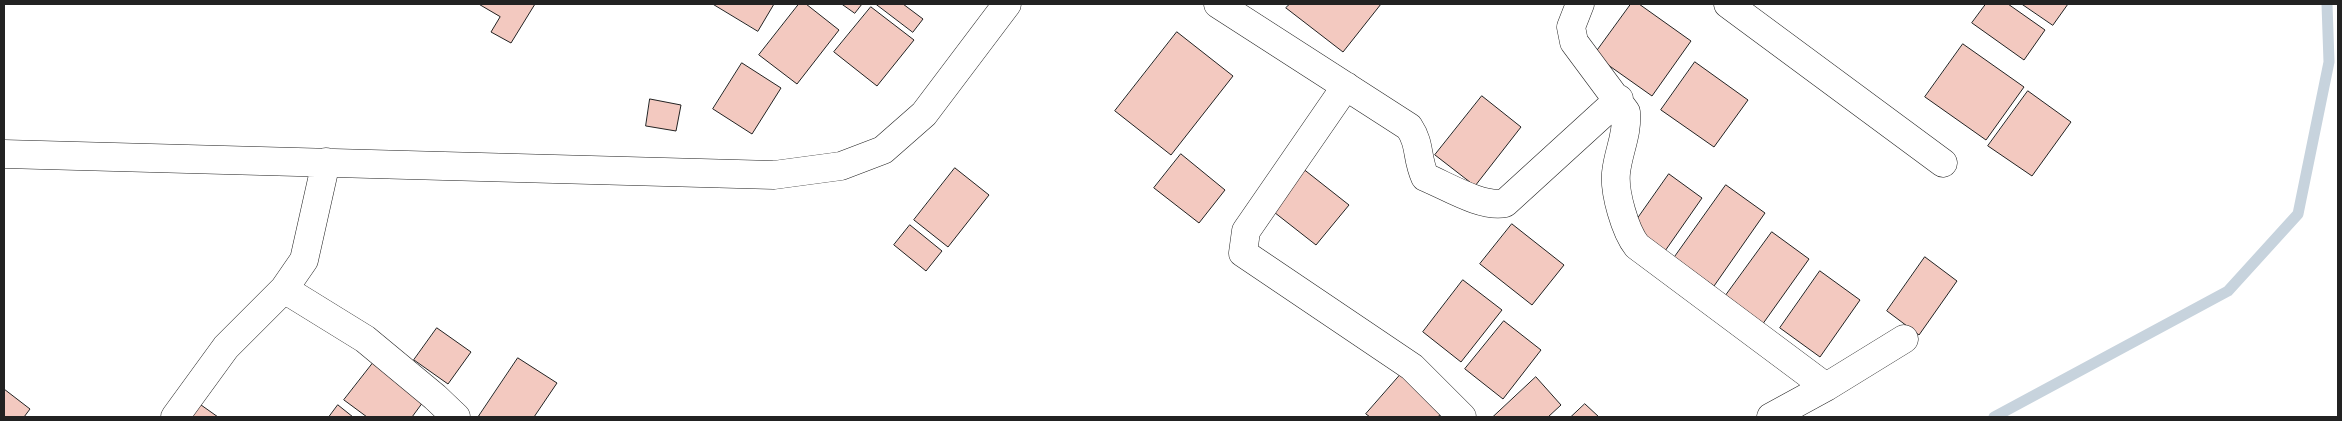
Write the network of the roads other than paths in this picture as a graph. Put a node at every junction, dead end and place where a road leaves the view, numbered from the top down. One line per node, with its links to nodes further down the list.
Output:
1 (1007, 4): 8 (street)
2 (1218, 4): 5 (street)
3 (1580, 4): 6 (street)
4 (1728, 4): 9 (street)
5 (1346, 86): 6 (street); 15 (street)
6 (1618, 99): 12 (street)
7 (4, 154): 8 (street)
8 (326, 162): 10 (street)
9 (1943, 163)
10 (284, 289): 13 (street); 14 (street)
11 (1904, 339): 12 (street)
12 (1826, 387): 16 (street)
13 (176, 417)
14 (456, 417)
15 (1462, 417)
16 (1771, 417)

